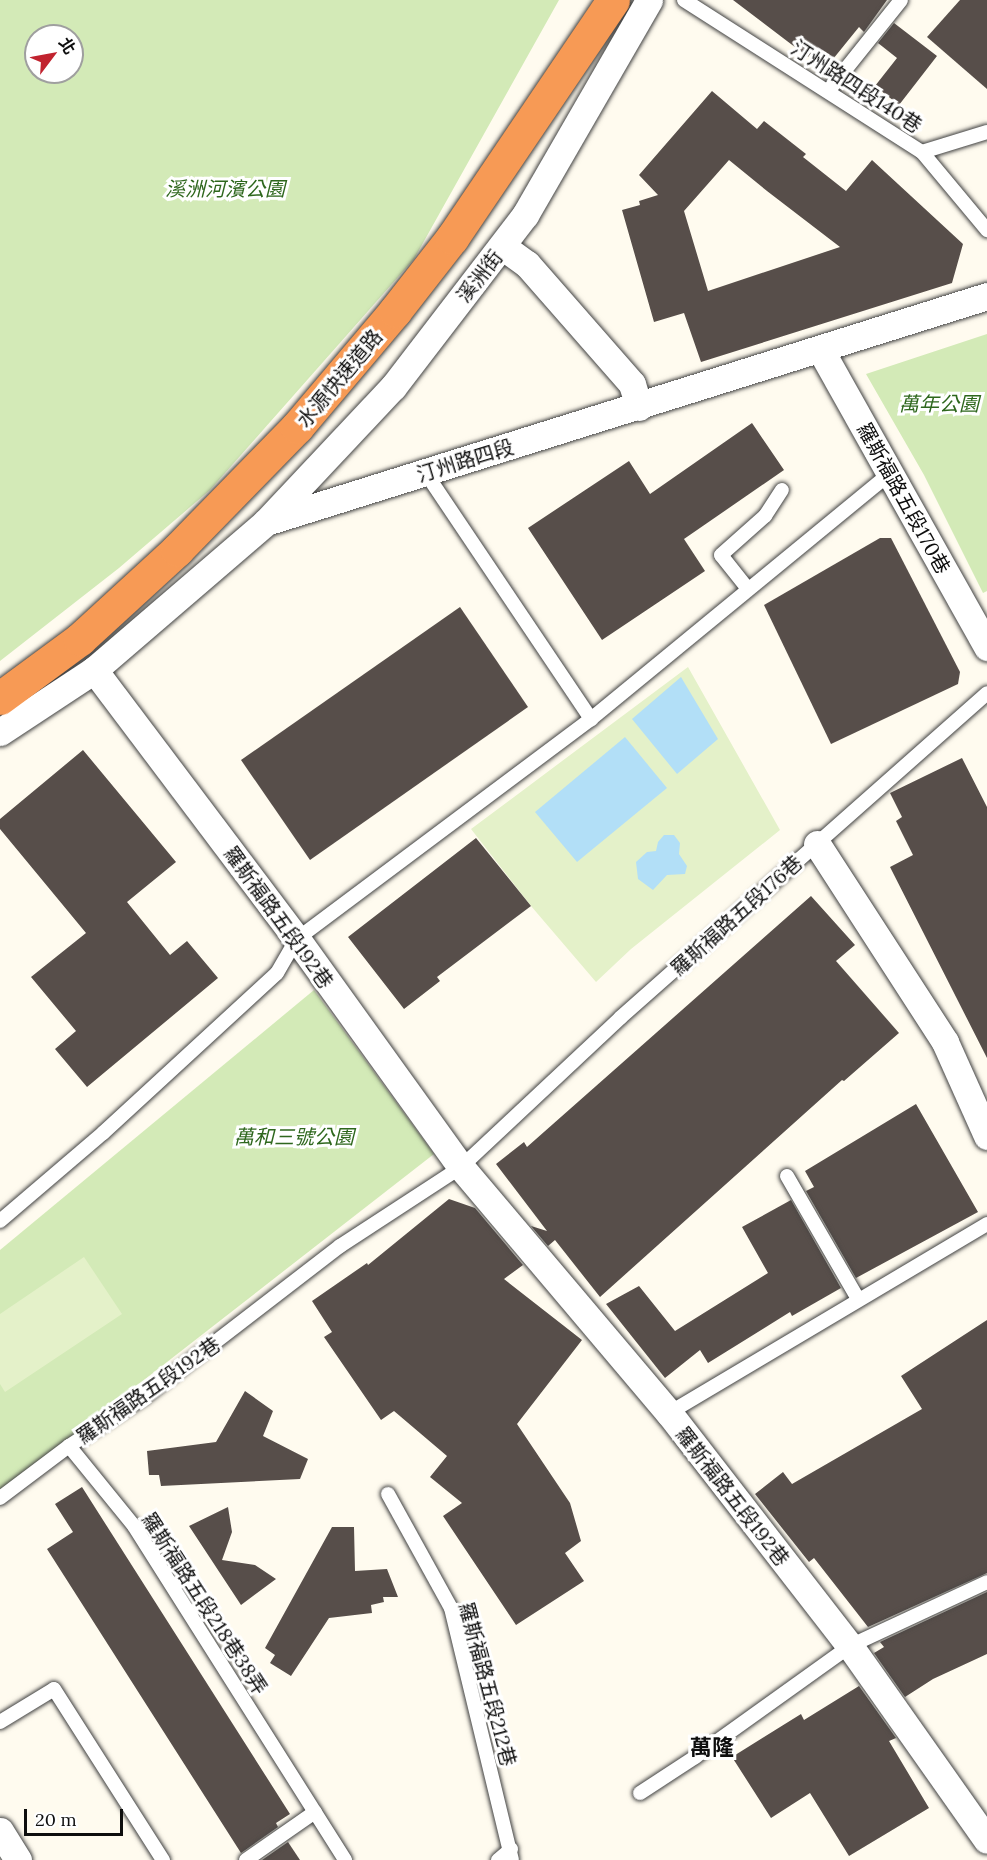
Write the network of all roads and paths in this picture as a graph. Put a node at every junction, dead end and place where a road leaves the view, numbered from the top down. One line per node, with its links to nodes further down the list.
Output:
1 (608, 0): 22 (highway, 水源快速道路)
2 (613, 0): 22 (highway, 水源快速道路)
3 (649, 0): 10 (street, 溪洲街)
4 (684, 0): 6 (lane, 汀州路四段140巷)
5 (901, 0): 6 (lane)
6 (829, 90): 8 (lane, 汀州路四段140巷)
7 (987, 132): 8 (lane)
8 (922, 152): 9 (lane, 汀州路四段140巷)
9 (987, 230)
10 (502, 246): 13 (street); 17 (street, 溪洲街)
11 (987, 296): 12 (street, 汀州路四段)
12 (820, 349): 13 (street, 汀州路四段); 15 (street, 羅斯福路五段170巷)
13 (639, 407): 14 (street, 汀州路四段)
14 (425, 472): 17 (street, 汀州路四段); 23 (lane)
15 (891, 473): 18 (lane); 19 (street, 羅斯福路五段170巷)
16 (782, 490): 18 (lane)
17 (266, 522): 20 (street, 汀州路四段)
18 (748, 589): 23 (lane)
19 (987, 647)
20 (94, 670): 24 (street, 汀州路四段); 26 (street, 羅斯福路五段192巷)
21 (987, 693): 25 (lane)
22 (0, 696)
23 (591, 718): 26 (lane)
24 (0, 732)
25 (817, 844): 27 (street, 羅斯福路五段176巷); 28 (lane, 羅斯福路五段176巷)
26 (297, 939): 28 (street, 羅斯福路五段192巷); 30 (lane)
27 (987, 1136)
28 (461, 1167): 33 (street, 羅斯福路五段192巷); 34 (lane, 羅斯福路五段192巷)
29 (788, 1176): 32 (lane)
30 (0, 1221)
31 (987, 1224): 32 (lane)
32 (858, 1299): 33 (lane)
33 (669, 1413): 38 (street, 羅斯福路五段192巷)
34 (69, 1446): 36 (lane); 41 (lane, 羅斯福路五段218巷38弄)
35 (388, 1494): 44 (lane, 羅斯福路五段212巷)
36 (0, 1498)
37 (987, 1582): 38 (lane)
38 (850, 1647): 40 (lane); 43 (street, 羅斯福路五段192巷)
39 (0, 1722): 46 (lane)
40 (640, 1793)
41 (315, 1812): 47 (lane); 48 (lane, 羅斯福路五段218巷38弄)
42 (0, 1831): 45 (street)
43 (987, 1840)
44 (511, 1855): 49 (lane)
45 (18, 1860)
46 (163, 1860)
47 (246, 1860)
48 (345, 1860)
49 (498, 1860)

